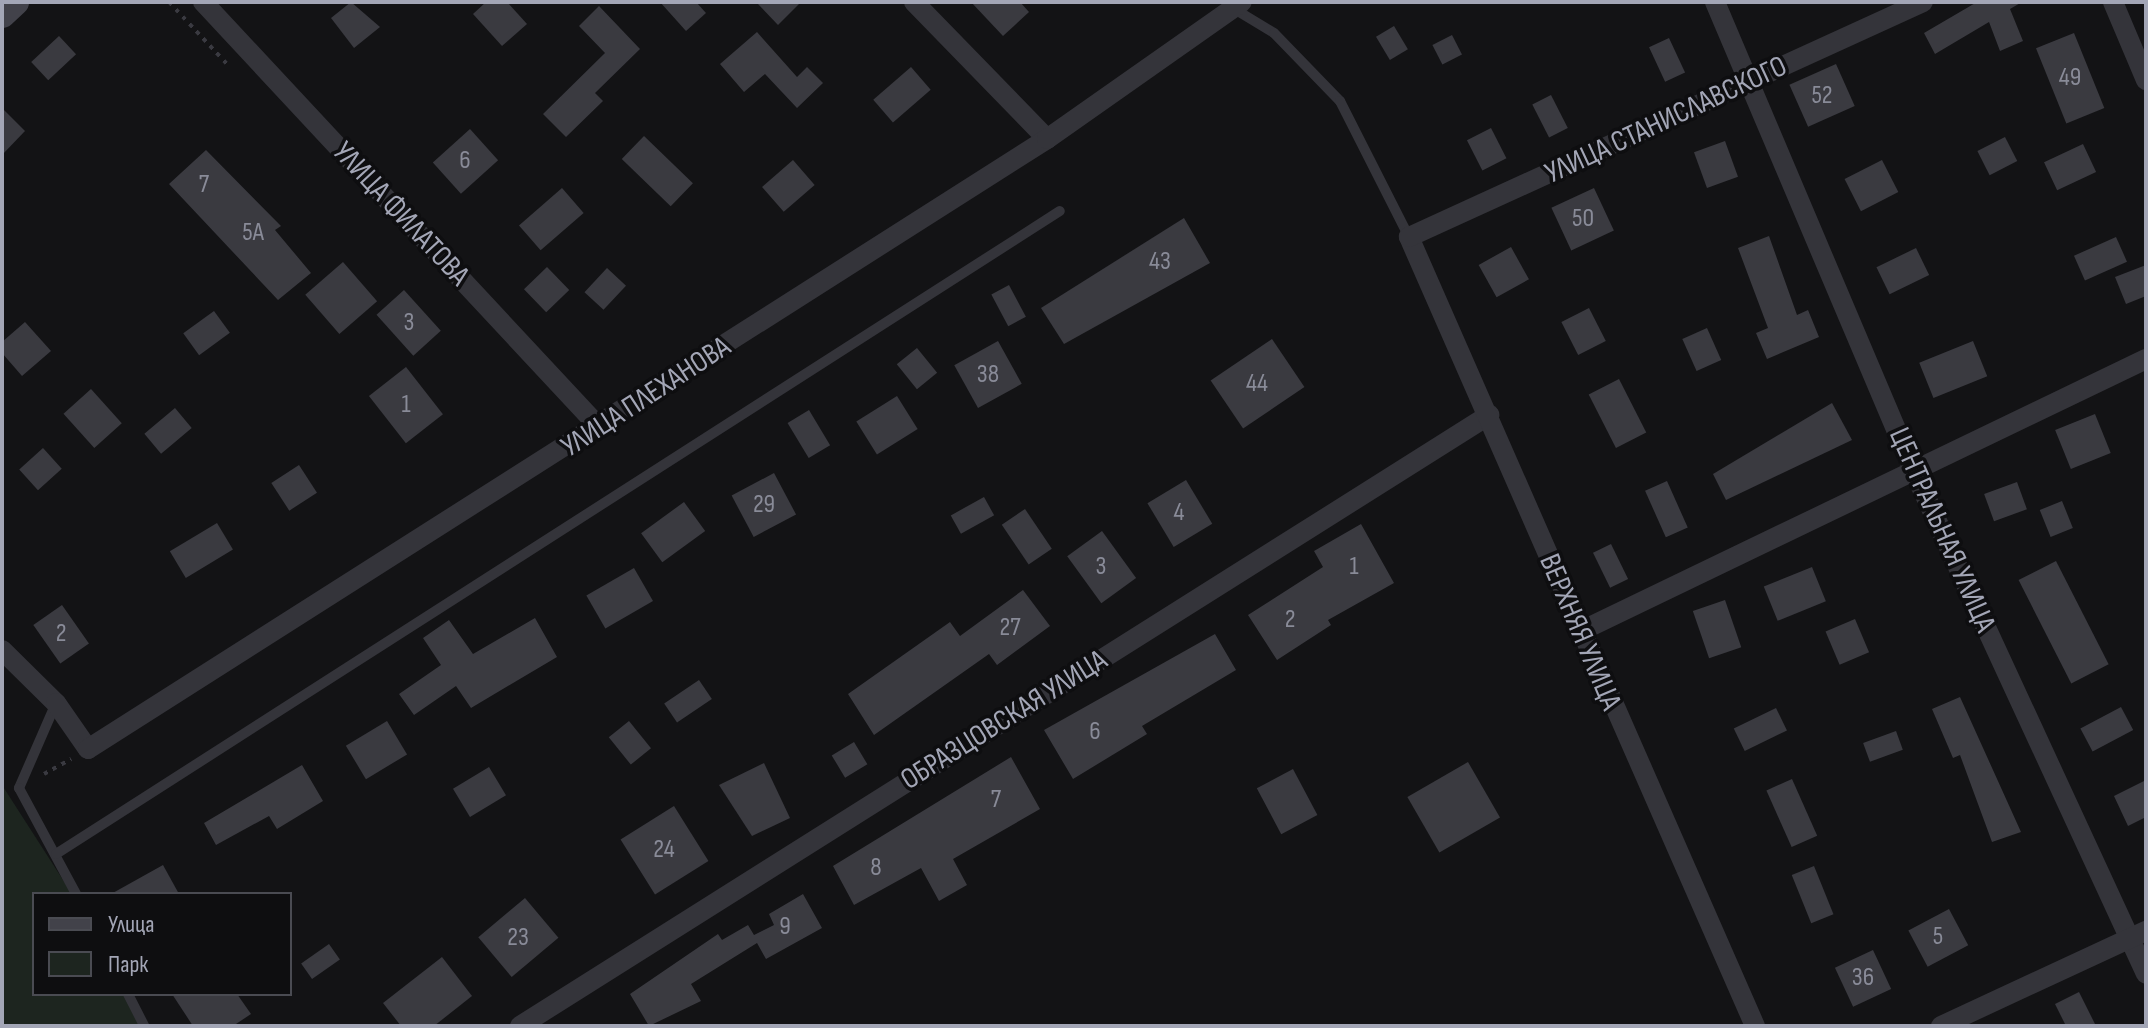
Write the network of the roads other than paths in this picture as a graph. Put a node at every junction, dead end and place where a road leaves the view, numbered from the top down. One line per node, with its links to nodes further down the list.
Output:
1 (15, 2): 8 (street)
2 (203, 2): 16 (street, УЛИЦА ФИЛАТОВА)
3 (914, 2): 11 (street)
4 (1715, 2): 10 (street, ЦЕНТРАЛЬНАЯ УЛИЦА)
5 (1923, 2): 10 (street, УЛИЦА СТАНИСЛАВСКОГО)
6 (2113, 2): 9 (street)
7 (1239, 6): 11 (street, УЛИЦА ПЛЕХАНОВА); 13 (lane)
8 (2, 14)
9 (2146, 80)
10 (1751, 81): 13 (street, УЛИЦА СТАНИСЛАВСКОГО); 17 (street, ЦЕНТРАЛЬНАЯ УЛИЦА)
11 (1047, 139): 16 (street, УЛИЦА ПЛЕХАНОВА)
12 (1060, 211): 21 (lane)
13 (1409, 237): 15 (street, ВЕРХНЯЯ УЛИЦА)
14 (2146, 359): 17 (street)
15 (1489, 415): 18 (street, ВЕРХНЯЯ УЛИЦА); 27 (street, ОБРАЗЦОВСКАЯ УЛИЦА)
16 (599, 427): 20 (street, УЛИЦА ПЛЕХАНОВА)
17 (1912, 467): 18 (street); 23 (street, ЦЕНТРАЛЬНАЯ УЛИЦА)
18 (1579, 632): 28 (street, ВЕРХНЯЯ УЛИЦА)
19 (2, 650): 20 (street)
20 (56, 703): 21 (lane)
21 (56, 854): 22 (lane)
22 (75, 892)
23 (2139, 936): 24 (street, ЦЕНТРАЛЬНАЯ УЛИЦА); 29 (street)
24 (2146, 974)
25 (129, 996): 26 (lane)
26 (144, 1026)
27 (520, 1026)
28 (1755, 1026)
29 (1941, 1026)

